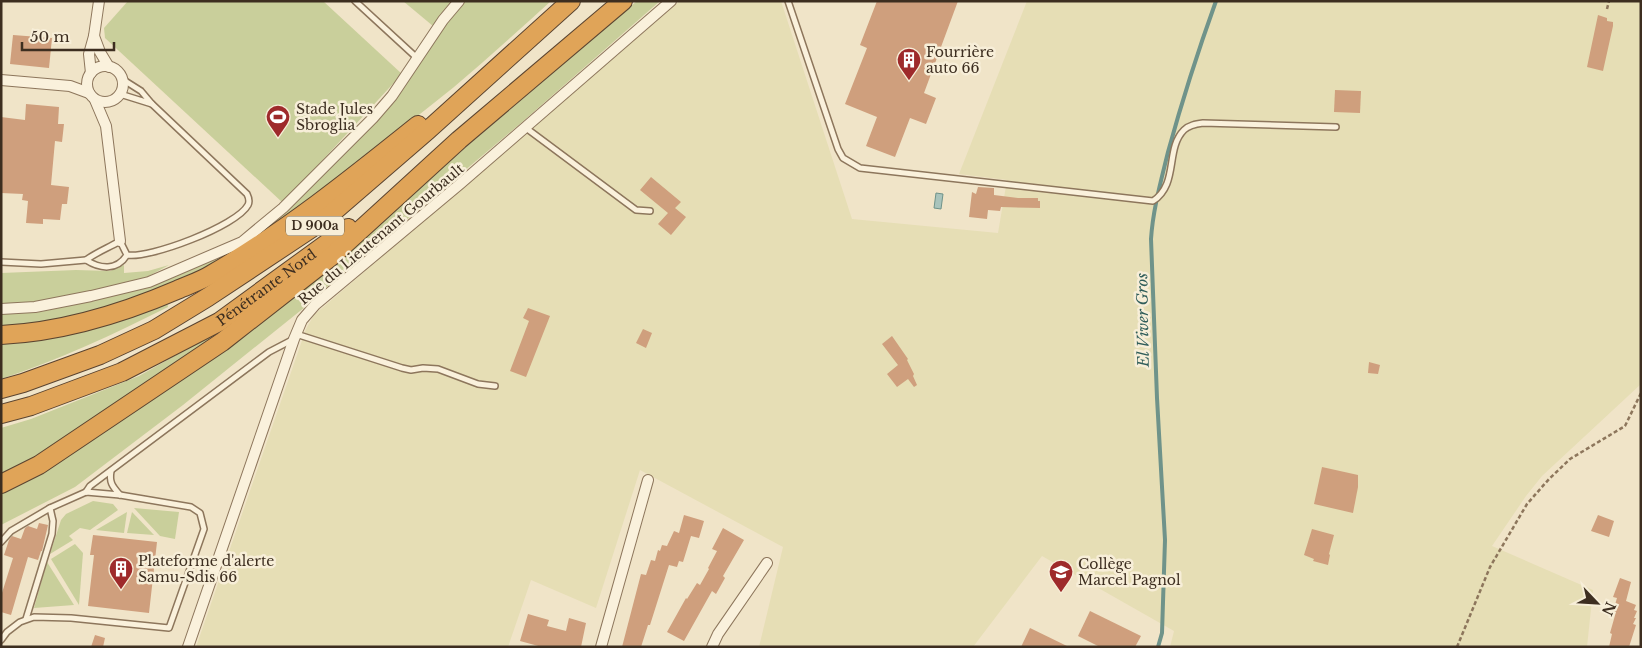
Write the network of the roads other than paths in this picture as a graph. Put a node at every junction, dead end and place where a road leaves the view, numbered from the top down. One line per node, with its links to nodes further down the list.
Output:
1 (99, 1): 9 (street)
2 (355, 1): 10 (lane)
3 (458, 1): 10 (street)
4 (609, 1): 23 (highway, Pénétrante Nord / D 900a)
5 (622, 1): 23 (highway)
6 (671, 1): 22 (street, Rue du Lieutenant Gourbault)
7 (788, 1): 21 (lane)
8 (569, 4): 30 (highway); 33 (highway, Pénétrante Nord / D 900a)
9 (94, 36): 11 (street); 12 (street)
10 (417, 58): 29 (street)
11 (109, 67): 12 (street); 13 (street)
12 (89, 76): 15 (street); 17 (street)
13 (122, 79): 16 (street); 19 (lane)
14 (1, 80): 15 (street)
15 (70, 86): 17 (street)
16 (120, 94): 18 (street); 19 (lane)
17 (92, 96): 18 (street); 20 (street)
18 (110, 101): 20 (street)
19 (152, 104): 26 (lane)
20 (106, 126): 25 (street)
21 (1336, 127)
22 (526, 128): 24 (lane); 31 (street, Rue du Lieutenant Gourbault)
23 (459, 140): 34 (highway, Pénétrante Nord / D 900a); 37 (highway)
24 (650, 211)
25 (120, 241): 26 (lane); 27 (lane)
26 (127, 255): 27 (lane)
27 (86, 260): 28 (lane)
28 (1, 262)
29 (1, 309)
30 (1, 335)
31 (295, 337): 32 (lane); 35 (lane); 45 (street, Rue du Lieutenant Gourbault)
32 (496, 386)
33 (1, 389)
34 (1, 414)
35 (112, 471): 38 (lane); 39 (lane)
36 (648, 480): 46 (street)
37 (1, 484)
38 (86, 492): 39 (lane); 40 (lane)
39 (120, 495): 43 (lane)
40 (50, 508): 41 (lane); 43 (lane)
41 (1, 542)
42 (767, 563): 47 (street)
43 (26, 619): 44 (lane)
44 (1, 640)
45 (188, 647)
46 (601, 647)
47 (712, 647)

